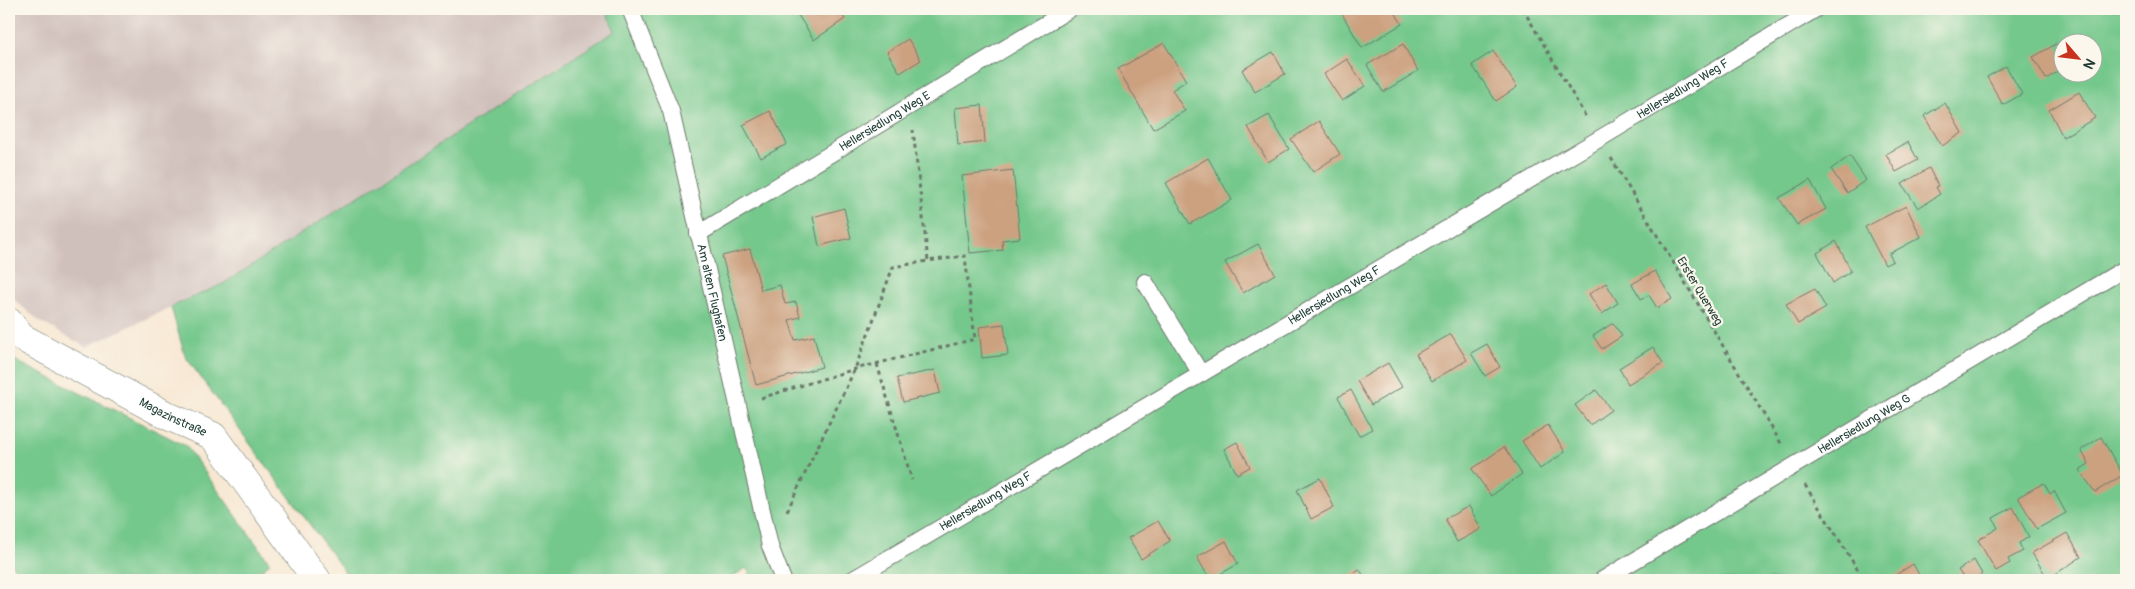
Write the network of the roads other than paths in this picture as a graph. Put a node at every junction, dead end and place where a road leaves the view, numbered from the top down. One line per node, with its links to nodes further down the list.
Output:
1 (630, 9): 4 (lane, Am alten Flughafen)
2 (1070, 9): 4 (lane, Hellersiedlung Weg E)
3 (1816, 9): 8 (lane, Hellersiedlung Weg F)
4 (698, 234): 10 (lane, Am alten Flughafen)
5 (2126, 268): 12 (lane, Hellersiedlung Weg G)
6 (1145, 282): 8 (lane)
7 (9, 322): 9 (street, Magazinstraße)
8 (1202, 374): 11 (lane, Hellersiedlung Weg F)
9 (317, 580)
10 (783, 580)
11 (852, 580)
12 (1602, 580)

